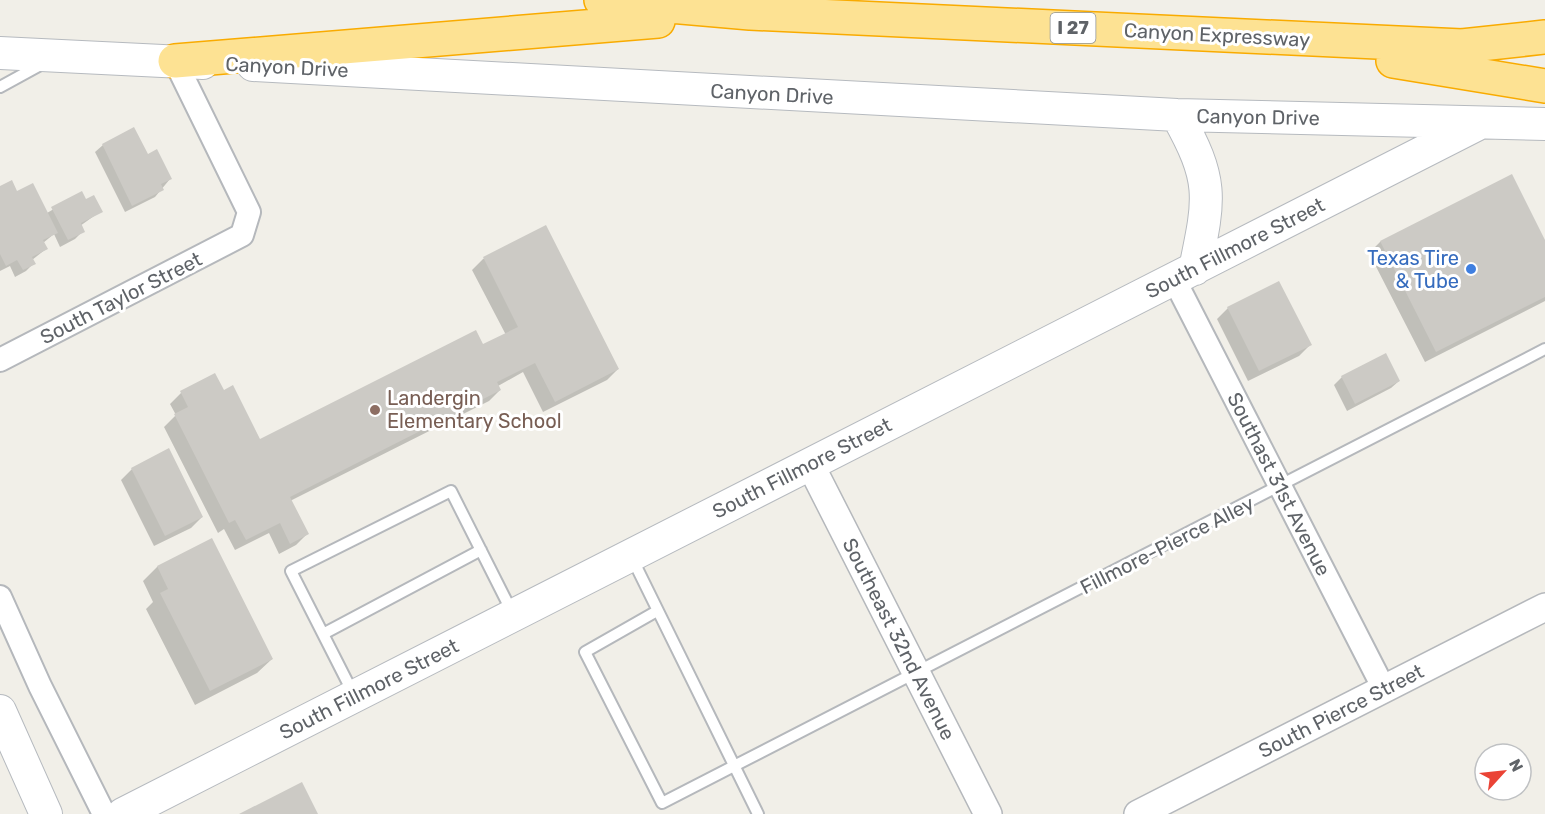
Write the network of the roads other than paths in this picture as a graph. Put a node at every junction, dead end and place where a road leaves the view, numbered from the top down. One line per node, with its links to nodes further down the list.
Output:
1 (601, 0): 2 (highway, Canyon Expressway / I 27)
2 (750, 13): 3 (highway, Canyon Expressway / I 27); 7 (highway)
3 (1250, 37): 4 (highway, Canyon Expressway / I 27); 8 (highway)
4 (1545, 37)
5 (0, 53): 6 (main road, Canyon Drive)
6 (58, 56): 7 (main road, Canyon Drive); 9 (lane)
7 (176, 61): 10 (main road, Canyon Drive); 15 (street, South Taylor Street)
8 (1545, 86)
9 (0, 87)
10 (1177, 115): 11 (main road, Canyon Drive); 13 (main road)
11 (1482, 122): 12 (main road, Canyon Drive); 13 (main road, South Fillmore Street)
12 (1543, 128)
13 (1185, 274): 16 (main road, South Fillmore Street); 17 (street, Southast 31st Avenue)
14 (1545, 349): 17 (lane, Fillmore-Pierce Alley)
15 (0, 360)
16 (810, 464): 19 (main road, South Fillmore Street); 25 (street, Southeast 32nd Avenue)
17 (1281, 487): 25 (lane, Fillmore-Pierce Alley); 26 (street, Southast 31st Avenue)
18 (481, 550): 23 (lane); 24 (lane); 24 (lane)
19 (631, 555): 22 (lane); 23 (main road, South Fillmore Street)
20 (0, 597): 31 (street)
21 (1545, 607): 26 (street, South Pierce Street)
22 (657, 611): 29 (lane); 29 (lane, Fillmore-Pierce Alley)
23 (514, 615): 27 (main road, South Fillmore Street)
24 (323, 634): 27 (lane)
25 (916, 672): 29 (lane, Fillmore-Pierce Alley); 34 (street, Southeast 32nd Avenue)
26 (1384, 689): 35 (street, South Pierce Street)
27 (355, 696): 32 (main road, South Fillmore Street)
28 (0, 711): 30 (main road)
29 (734, 765): 33 (lane)
30 (46, 814)
31 (104, 814)
32 (123, 814)
33 (758, 814)
34 (988, 814)
35 (1138, 814)

